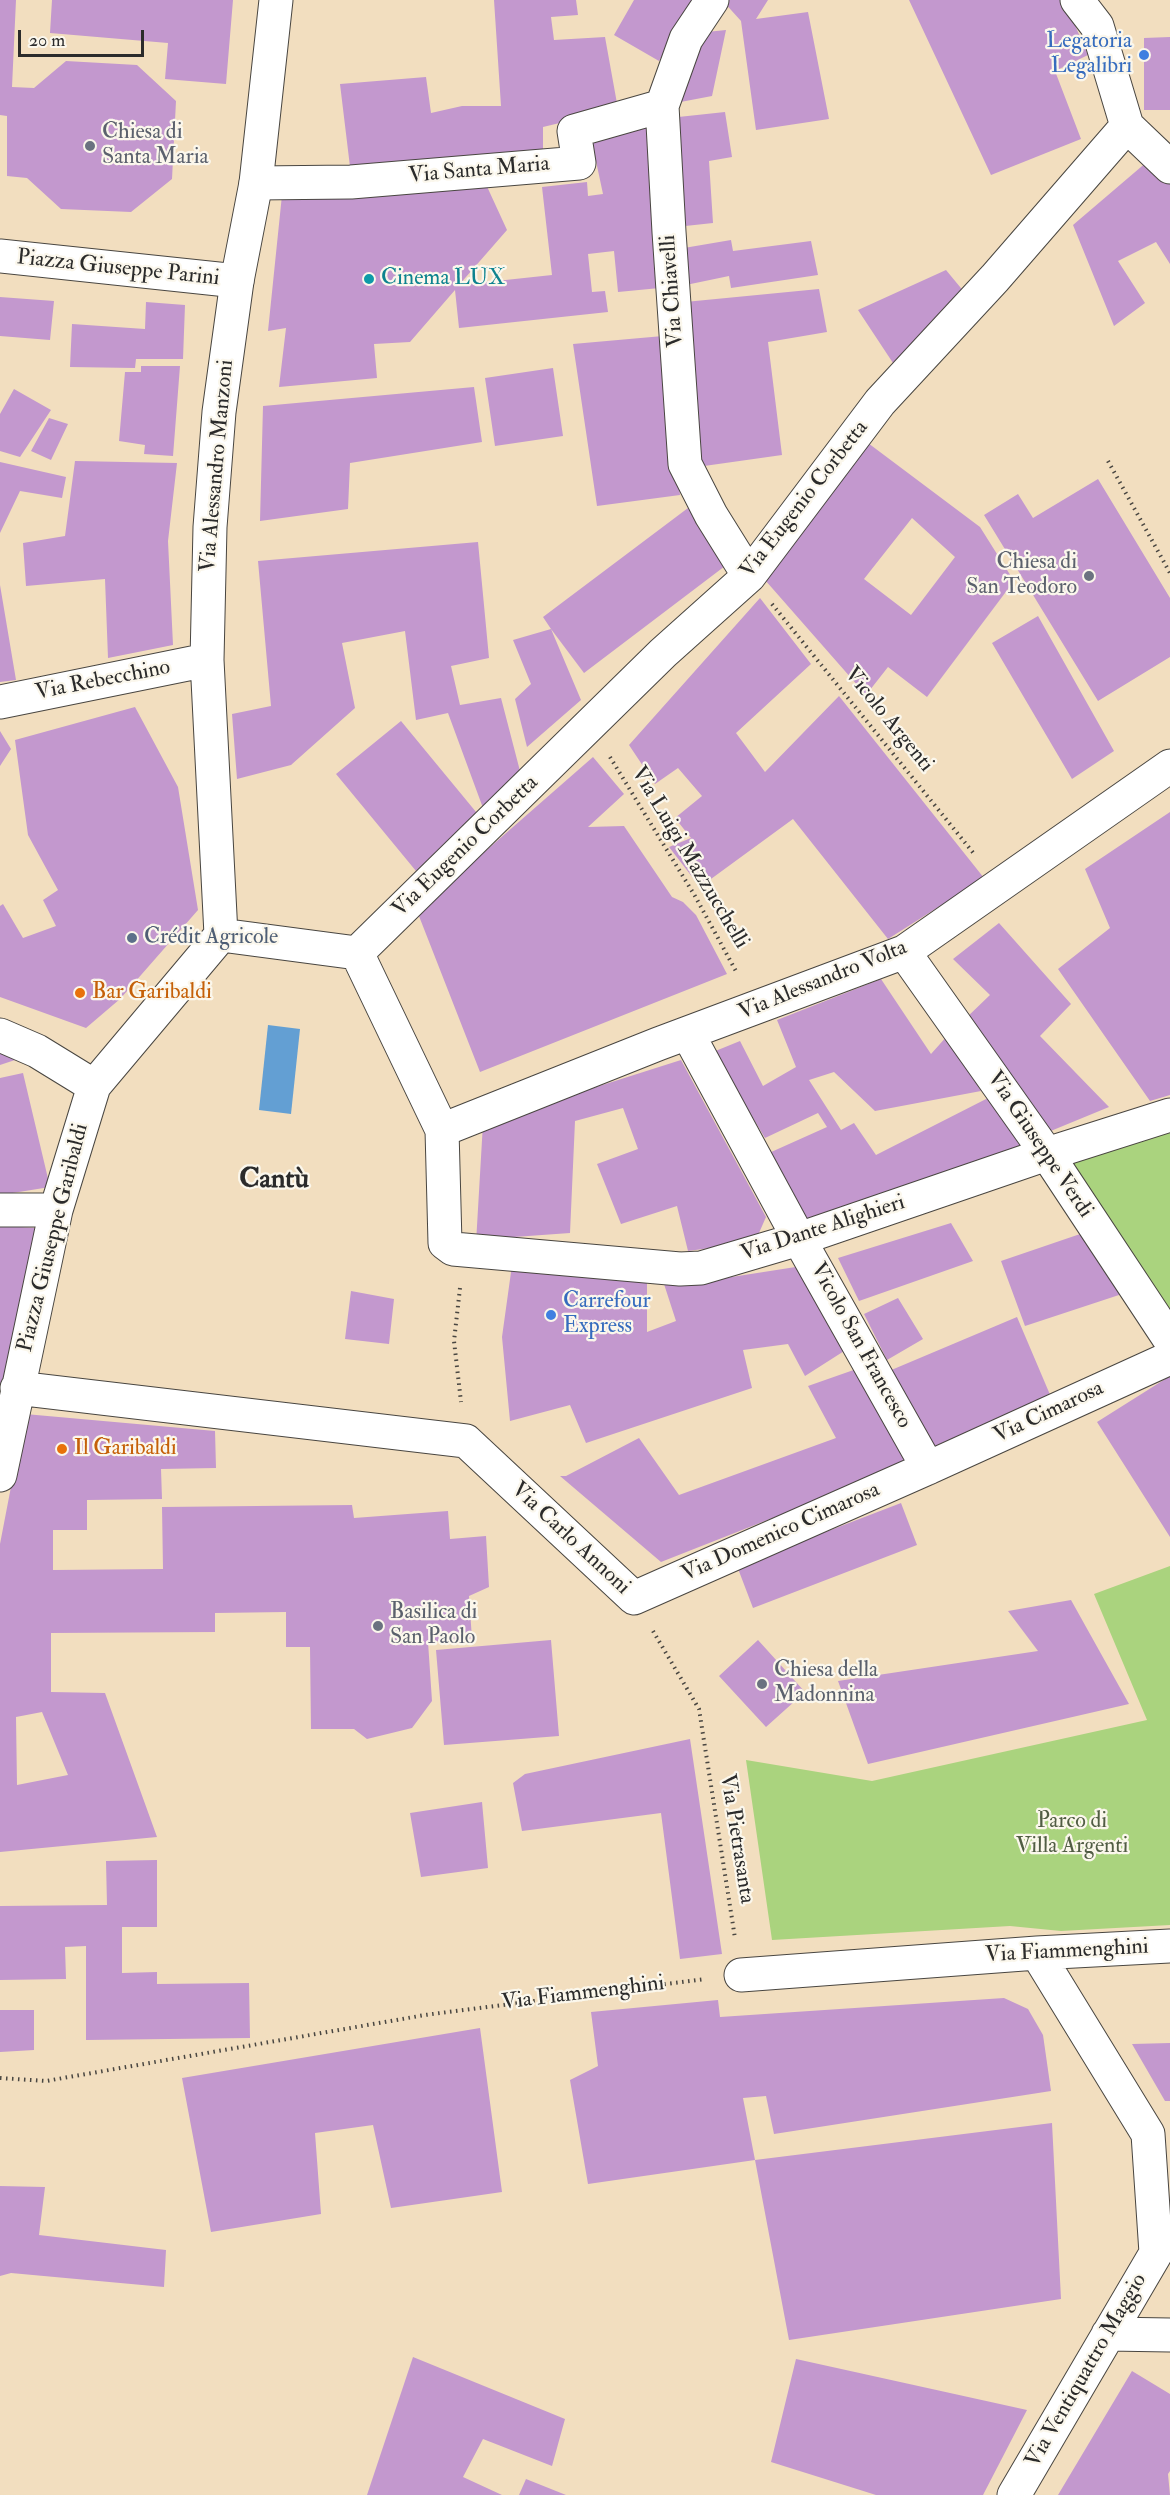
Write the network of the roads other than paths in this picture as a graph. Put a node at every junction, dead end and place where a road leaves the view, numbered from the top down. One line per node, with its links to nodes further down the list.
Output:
1 (276, 0): 8 (street, Via Alessandro Manzoni)
2 (712, 0): 5 (street, Via Chiavelli)
3 (1077, 0): 4 (street)
4 (1102, 13): 6 (street)
5 (662, 106): 8 (street, Via Santa Maria); 11 (street, Via Chiavelli)
6 (1127, 126): 7 (street); 11 (street, Via Eugenio Corbetta)
7 (1170, 167)
8 (256, 183): 10 (street, Via Alessandro Manzoni)
9 (0, 256): 10 (street, Piazza Giuseppe Parini)
10 (237, 281): 12 (street, Via Alessandro Manzoni)
11 (749, 576): 17 (street, Via Eugenio Corbetta)
12 (207, 660): 13 (street, Via Rebecchino); 15 (street, Via Alessandro Manzoni)
13 (0, 702)
14 (1170, 766): 16 (street, Via Alessandro Volta)
15 (221, 935): 17 (street); 20 (street, Piazza Giuseppe Garibaldi)
16 (904, 952): 18 (street, Via Alessandro Volta); 23 (street, Via Giuseppe Verdi)
17 (357, 953): 22 (street)
18 (688, 1034): 22 (street, Via Alessandro Volta); 26 (street, Vicolo San Francesco)
19 (0, 1035): 20 (street)
20 (94, 1086): 25 (street, Piazza Giuseppe Garibaldi)
21 (1170, 1115): 23 (street, Via Dante Alighieri)
22 (442, 1130): 26 (street, Via Dante Alighieri)
23 (1047, 1154): 26 (street, Via Dante Alighieri); 27 (street, Via Giuseppe Verdi)
24 (0, 1210): 25 (street)
25 (56, 1210): 29 (street, Piazza Giuseppe Garibaldi)
26 (799, 1239): 30 (street, Vicolo San Francesco)
27 (1170, 1340)
28 (1170, 1358): 30 (street, Via Cimarosa)
29 (17, 1388): 31 (street, Piazza Giuseppe Garibaldi); 32 (street, Via Carlo Annoni)
30 (928, 1468): 32 (street, Via Domenico Cimarosa)
31 (0, 1475)
32 (634, 1598)
33 (1170, 1946): 34 (street, Via Fiammenghini)
34 (1037, 1953): 35 (street, Via Fiammenghini); 36 (street, Via Ventiquattro Maggio)
35 (741, 1975)
36 (1108, 2334): 37 (street); 38 (street, Via Ventiquattro Maggio)
37 (1170, 2335)
38 (1014, 2495)

